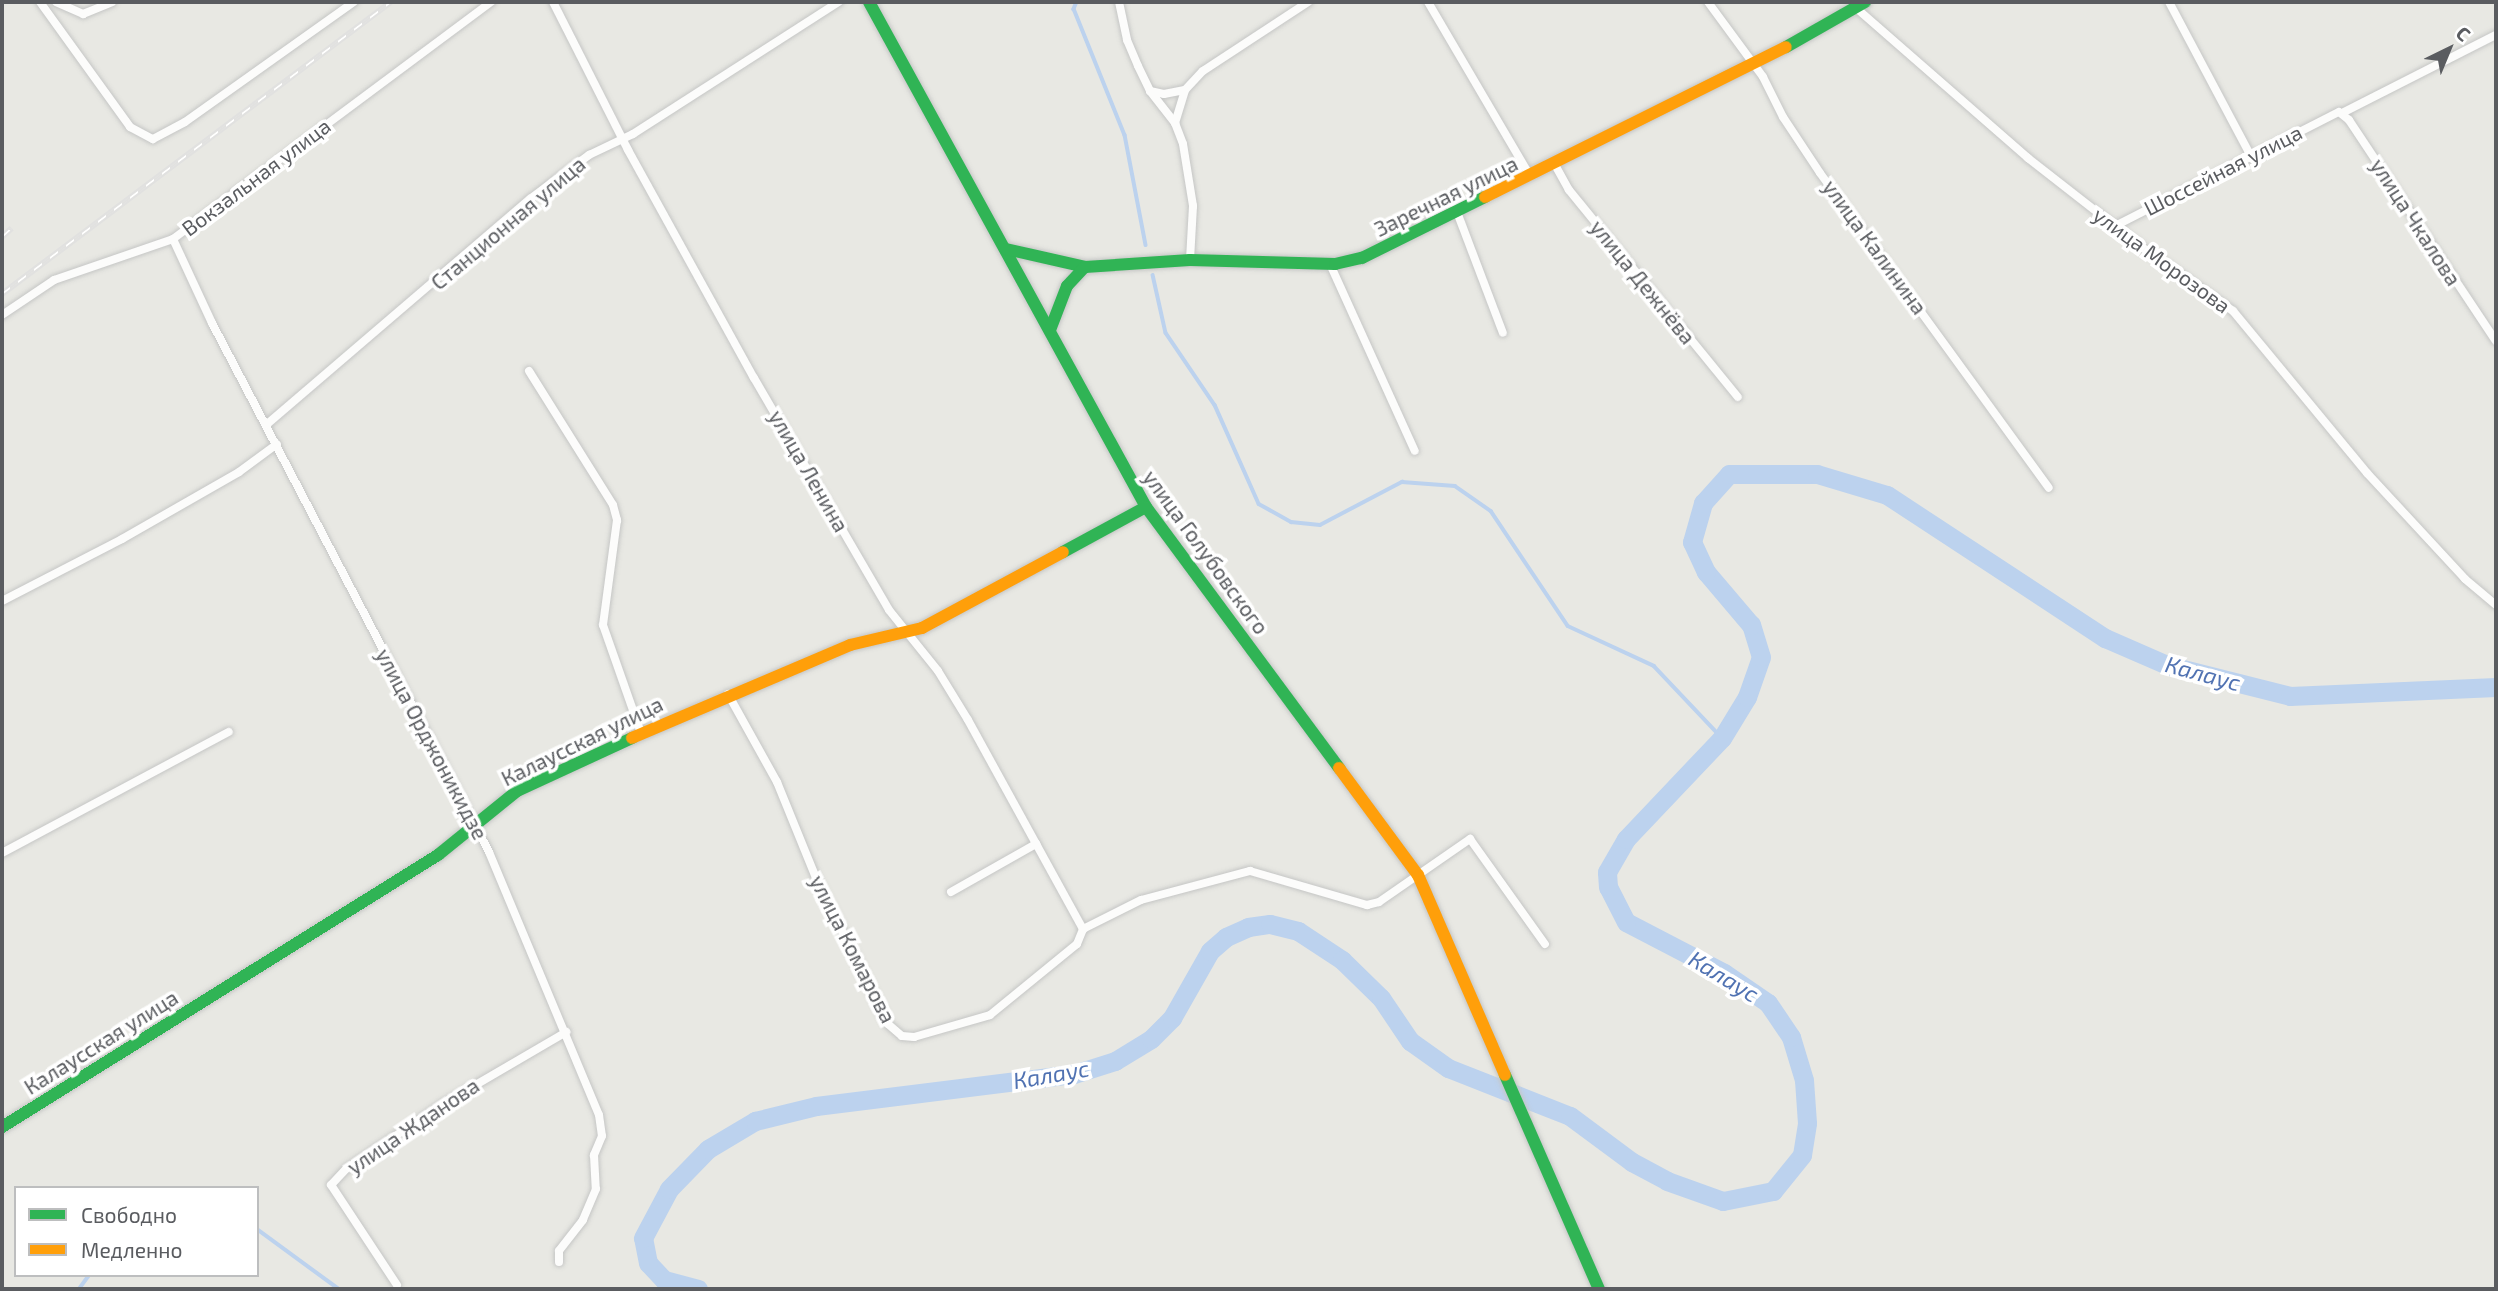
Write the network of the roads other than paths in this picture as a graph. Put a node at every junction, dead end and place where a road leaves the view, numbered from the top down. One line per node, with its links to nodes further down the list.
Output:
1 (40, 2): 4 (street)
2 (55, 2): 3 (street)
3 (112, 2)
4 (354, 2)
5 (491, 2): 27 (street, Вокзальная улица)
6 (553, 2): 21 (street, улица Ленина)
7 (839, 2): 21 (street, Станционная улица)
8 (869, 2): 28 (street, улица Голубовского)
9 (1119, 2): 18 (street)
10 (1308, 2): 17 (street)
11 (1428, 2): 24 (street)
12 (1708, 2): 16 (street, улица Калинина)
13 (2169, 2): 22 (street)
14 (1860, 4): 16 (street, Заречная улица); 26 (street, улица Морозова)
15 (2496, 35): 19 (street)
16 (1753, 65): 23 (street, Заречная улица); 41 (street, улица Калинина)
17 (1185, 90): 18 (street); 20 (street)
18 (1150, 91): 20 (street)
19 (2342, 113): 22 (street, Шоссейная улица); 35 (street, улица Чкалова)
20 (1175, 123): 29 (street)
21 (623, 139): 38 (street, Станционная улица); 45 (street, улица Ленина)
22 (2252, 158): 26 (street, Шоссейная улица)
23 (1553, 163): 24 (street, Заречная улица); 37 (street, улица Дежнёва)
24 (1530, 176): 25 (street, Заречная улица)
25 (1457, 212): 30 (street, Заречная улица); 34 (street)
26 (2115, 226): 44 (street, улица Морозова)
27 (173, 239): 32 (street, Вокзальная улица); 38 (street, улица Орджоникидзе)
28 (1006, 249): 31 (street, Заречная улица); 33 (street, улица Голубовского)
29 (1190, 260): 30 (street, Заречная улица); 31 (street, Заречная улица)
30 (1330, 264): 40 (street)
31 (1085, 267): 33 (street)
32 (2, 315)
33 (1050, 330): 42 (street, улица Голубовского)
34 (1503, 333)
35 (2496, 341)
36 (529, 371): 48 (street)
37 (1738, 397)
38 (266, 425): 39 (street, улица Орджоникидзе)
39 (277, 444): 43 (street); 49 (street, улица Орджоникидзе)
40 (1415, 451)
41 (2049, 488)
42 (1146, 507): 45 (street, Калаусская улица); 52 (street, улица Голубовского)
43 (2, 601)
44 (2495, 603)
45 (905, 632): 46 (street, Калаусская улица); 50 (street, улица Ленина)
46 (728, 694): 48 (street, Калаусская улица); 54 (street, улица Комарова)
47 (229, 732): 51 (street)
48 (641, 733): 49 (street, Калаусская улица)
49 (475, 824): 56 (street, улица Орджоникидзе); 57 (street, Калаусская улица)
50 (1036, 844): 53 (street); 54 (street, улица Ленина)
51 (2, 853)
52 (1418, 875): 54 (street, улица Комарова); 55 (street, улица Комарова); 60 (street, улица Голубовского)
53 (951, 892)
54 (1083, 929)
55 (1545, 944)
56 (566, 1032): 58 (street, улица Орджоникидзе); 59 (street, улица Жданова)
57 (2, 1126)
58 (559, 1262)
59 (397, 1285)
60 (1599, 1289)

